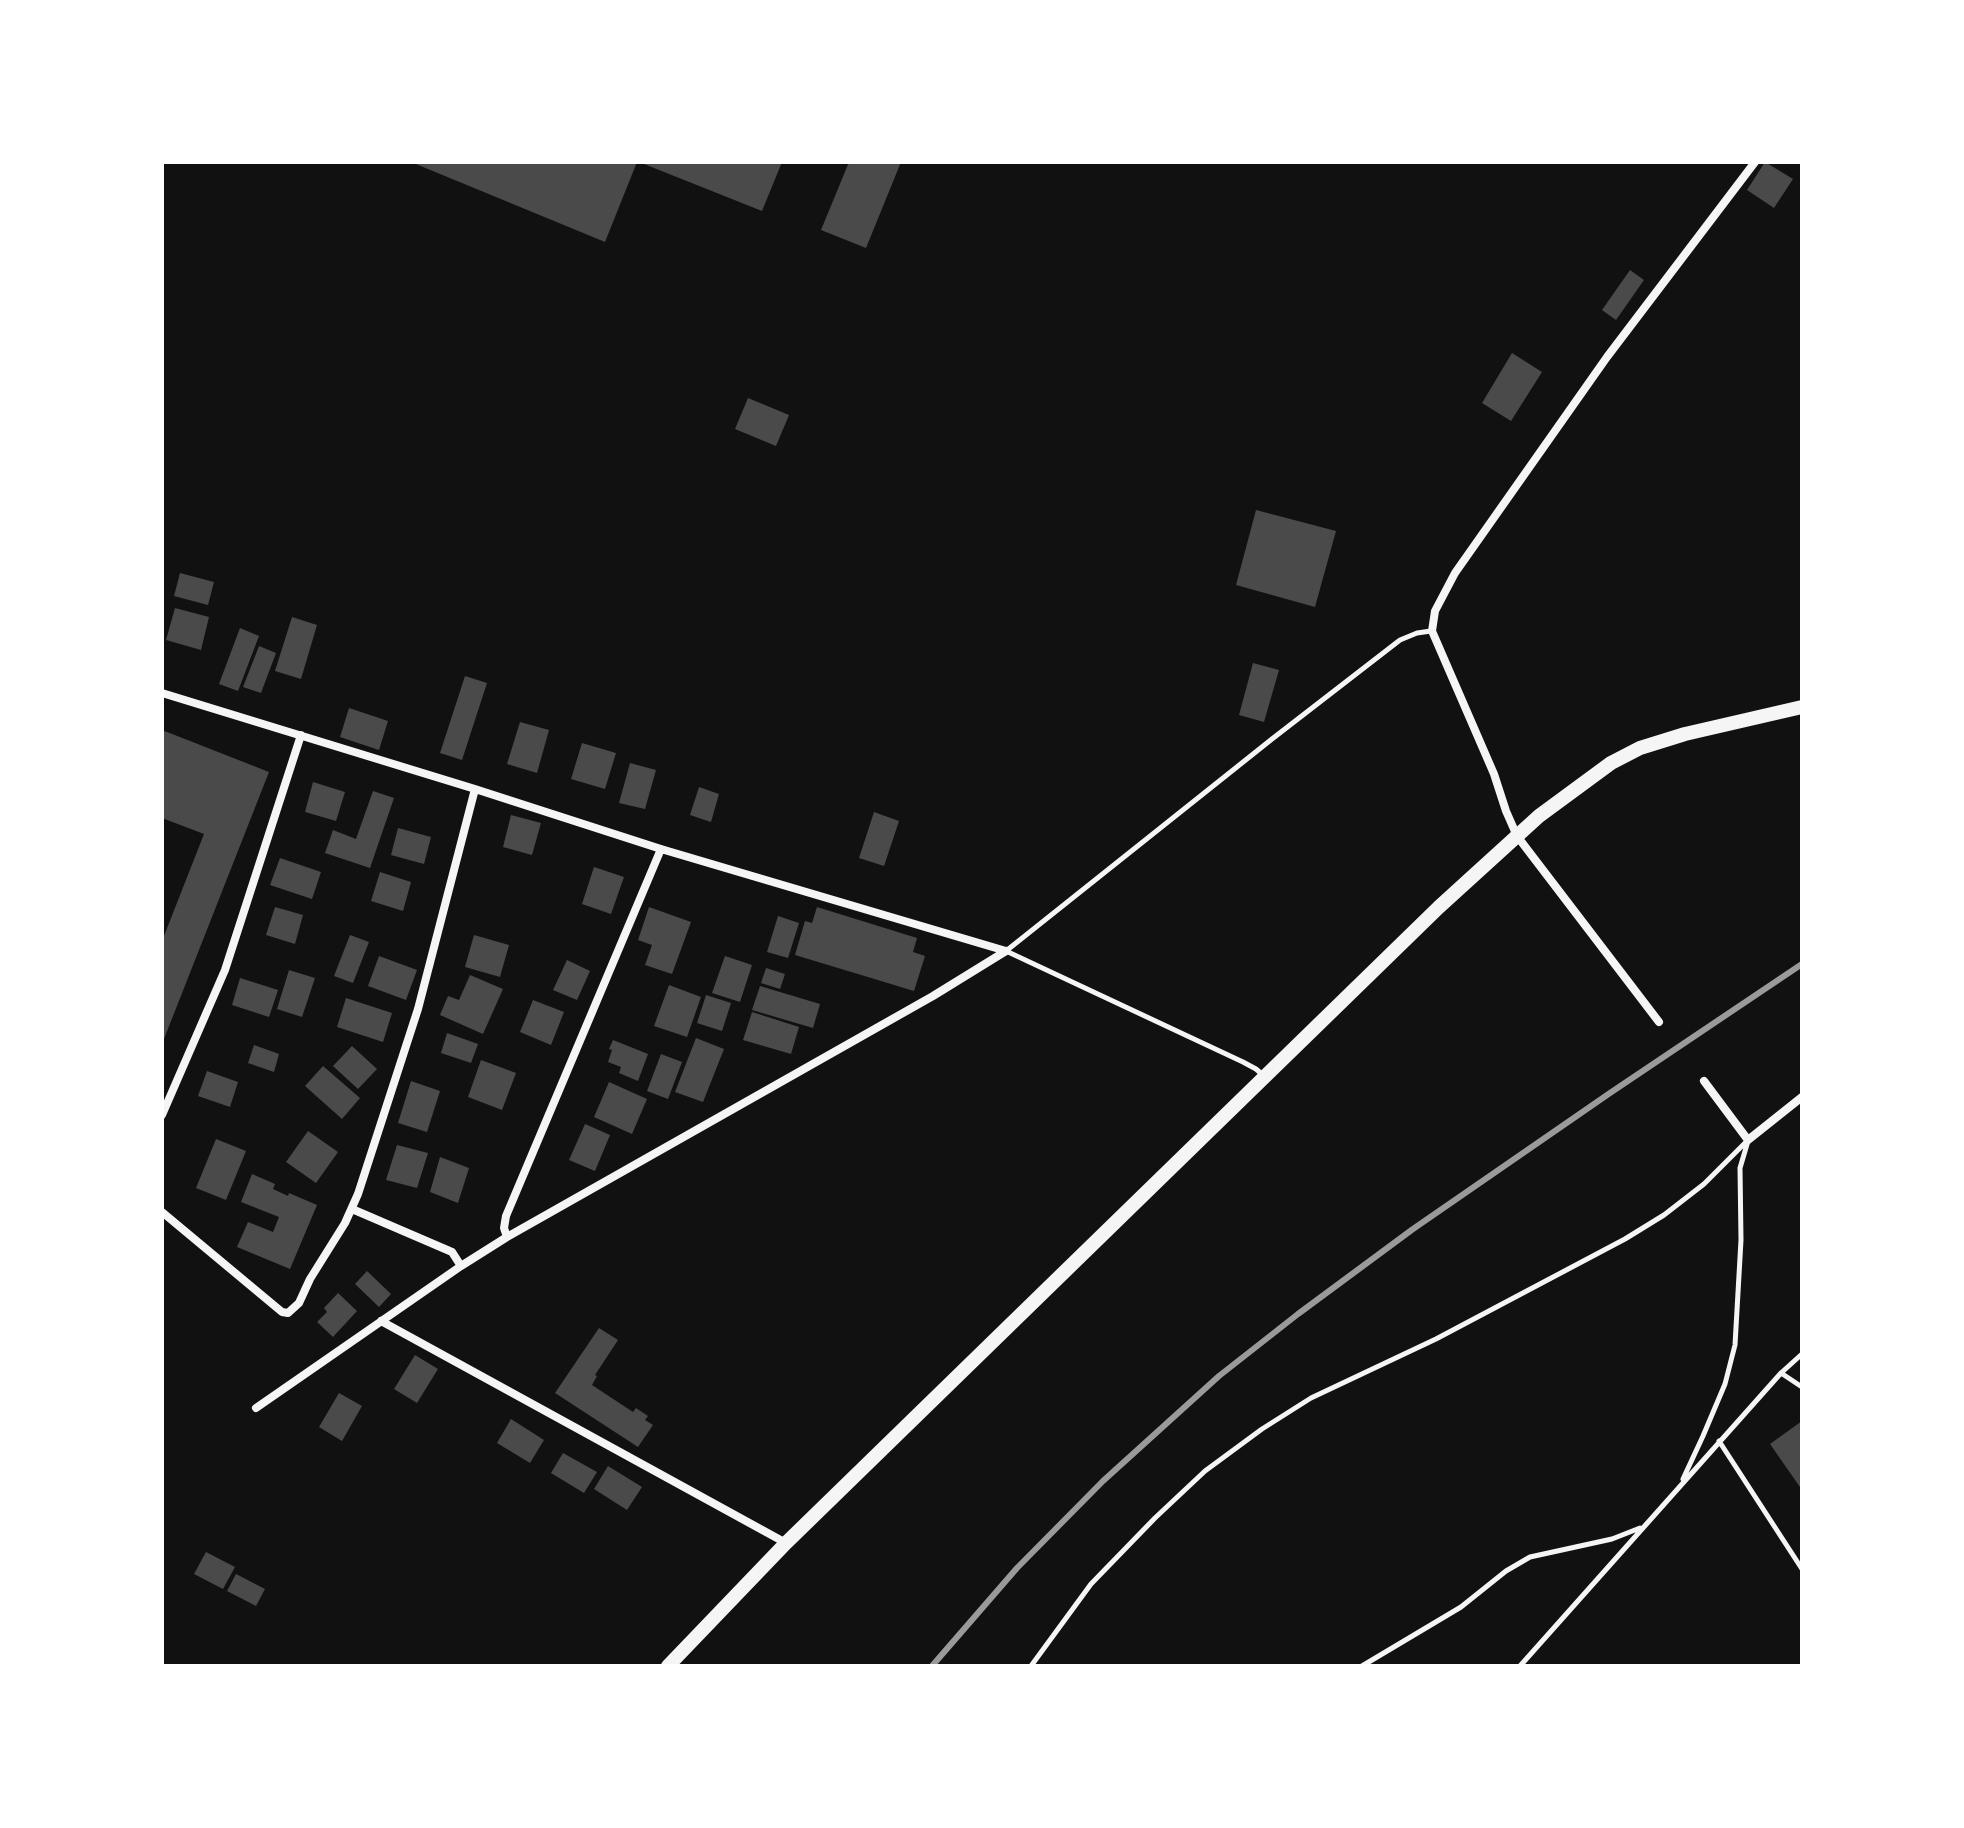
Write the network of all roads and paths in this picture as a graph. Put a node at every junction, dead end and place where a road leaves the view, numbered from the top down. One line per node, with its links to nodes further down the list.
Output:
1 (1755, 162): 2 (street)
2 (1432, 631): 7 (street); 9 (lane)
3 (162, 693): 5 (street)
4 (1802, 707): 7 (street)
5 (301, 735): 6 (street); 14 (street)
6 (475, 789): 8 (street); 16 (street)
7 (1517, 836): 10 (street); 11 (street)
8 (661, 849): 9 (street); 18 (street)
9 (1006, 951): 11 (lane); 18 (street)
10 (1659, 1022)
11 (1265, 1077): 28 (street)
12 (1704, 1081): 15 (street)
13 (1802, 1097): 15 (street)
14 (162, 1115)
15 (1748, 1140): 26 (lane); 31 (lane)
16 (352, 1209): 17 (street); 19 (street)
17 (162, 1212)
18 (507, 1237): 19 (street)
19 (461, 1266): 20 (street)
20 (381, 1321): 24 (street); 28 (street)
21 (1802, 1354): 22 (lane)
22 (1781, 1373): 23 (lane); 25 (lane)
23 (1802, 1387)
24 (256, 1408)
25 (1719, 1441): 26 (lane); 29 (lane)
26 (1680, 1486): 27 (lane)
27 (1642, 1527): 32 (lane); 33 (lane)
28 (786, 1543): 30 (street)
29 (1802, 1569)
30 (668, 1666)
31 (1031, 1666)
32 (1362, 1666)
33 (1520, 1666)

